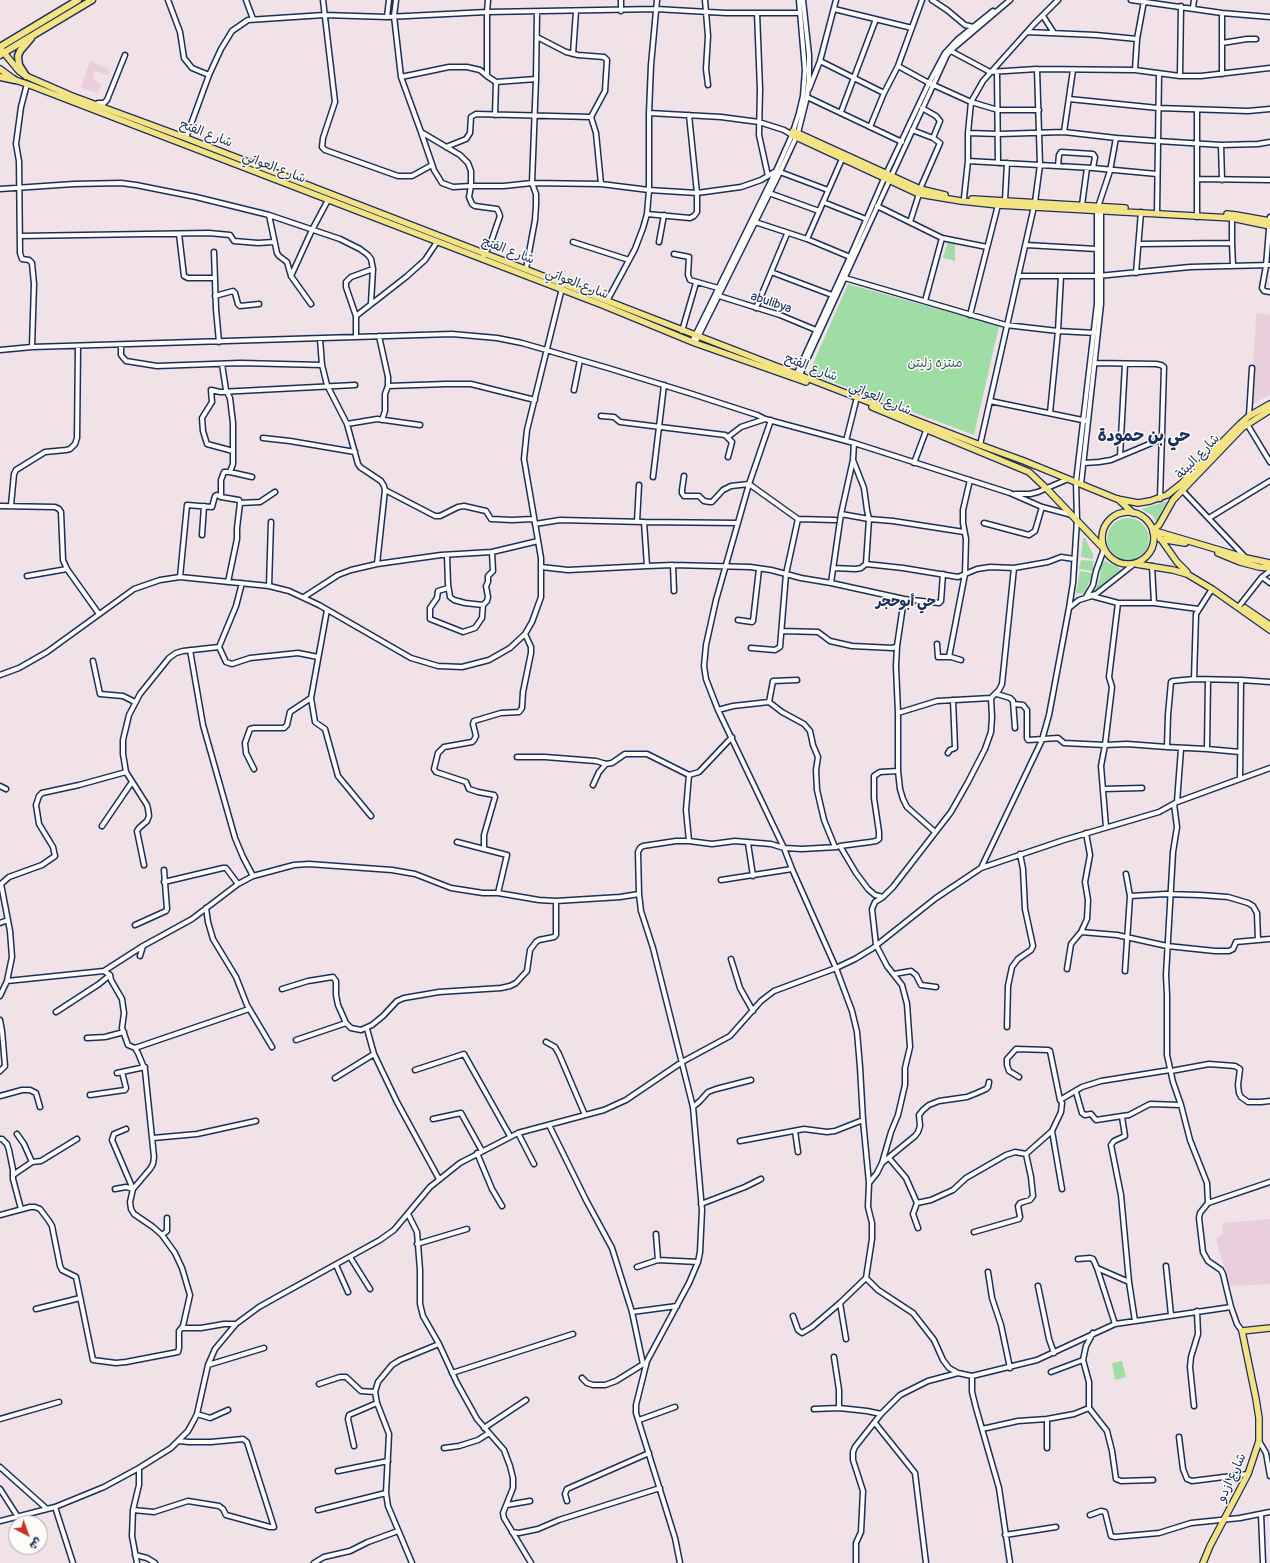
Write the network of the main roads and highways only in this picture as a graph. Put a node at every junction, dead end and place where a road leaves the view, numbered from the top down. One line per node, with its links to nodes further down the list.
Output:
1 (78, 0): 4 (highway)
2 (92, 0): 3 (highway)
3 (32, 35): 4 (highway); 6 (highway)
4 (1, 51): 6 (main road)
5 (0, 69): 8 (main road, شارع العواتي)
6 (26, 76): 9 (main road, شارع الفتح)
7 (0, 77): 8 (highway)
8 (16, 80): 9 (main road, شارع العواتي)
9 (140, 125): 10 (main road, شارع الفتح); 11 (main road, شارع العواتي)
10 (269, 170): 11 (main road); 19 (main road, شارع الفتح)
11 (267, 177): 19 (main road, شارع العواتي)
12 (888, 177): 12 (main road); 13 (main road)
13 (919, 192): 14 (main road); 14 (main road)
14 (1035, 205): 15 (main road); 15 (main road)
15 (1100, 207): 16 (main road); 16 (main road)
16 (1157, 211): 17 (main road)
17 (1197, 215): 18 (main road); 18 (main road)
18 (1270, 222)
19 (483, 256): 20 (main road, شارع العواتي); 20 (main road, شارع الفتح)
20 (562, 287): 21 (main road, شارع العواتي); 21 (main road, شارع الفتح)
21 (695, 340): 22 (main road, شارع العواتي)
22 (797, 376): 25 (main road, شارع الفتح); 30 (main road, شارع العواتي)
23 (1270, 404): 26 (main road, شارع البيئة)
24 (1270, 410): 28 (main road, شارع البيئة)
25 (1117, 499): 26 (main road, شارع البيئة); 27 (main road)
26 (1138, 503): 27 (main road)
27 (1130, 512): 28 (main road); 30 (main road)
28 (1153, 532): 29 (main road); 31 (main road); 32 (main road)
29 (1162, 539): 33 (main road); 34 (main road)
30 (1104, 549): 32 (main road)
31 (1270, 563)
32 (1134, 564): 35 (main road)
33 (1270, 569)
34 (1270, 625)
35 (1270, 630)
36 (1270, 1328): 37 (main road, شارع ازدو)
37 (1203, 1563)

